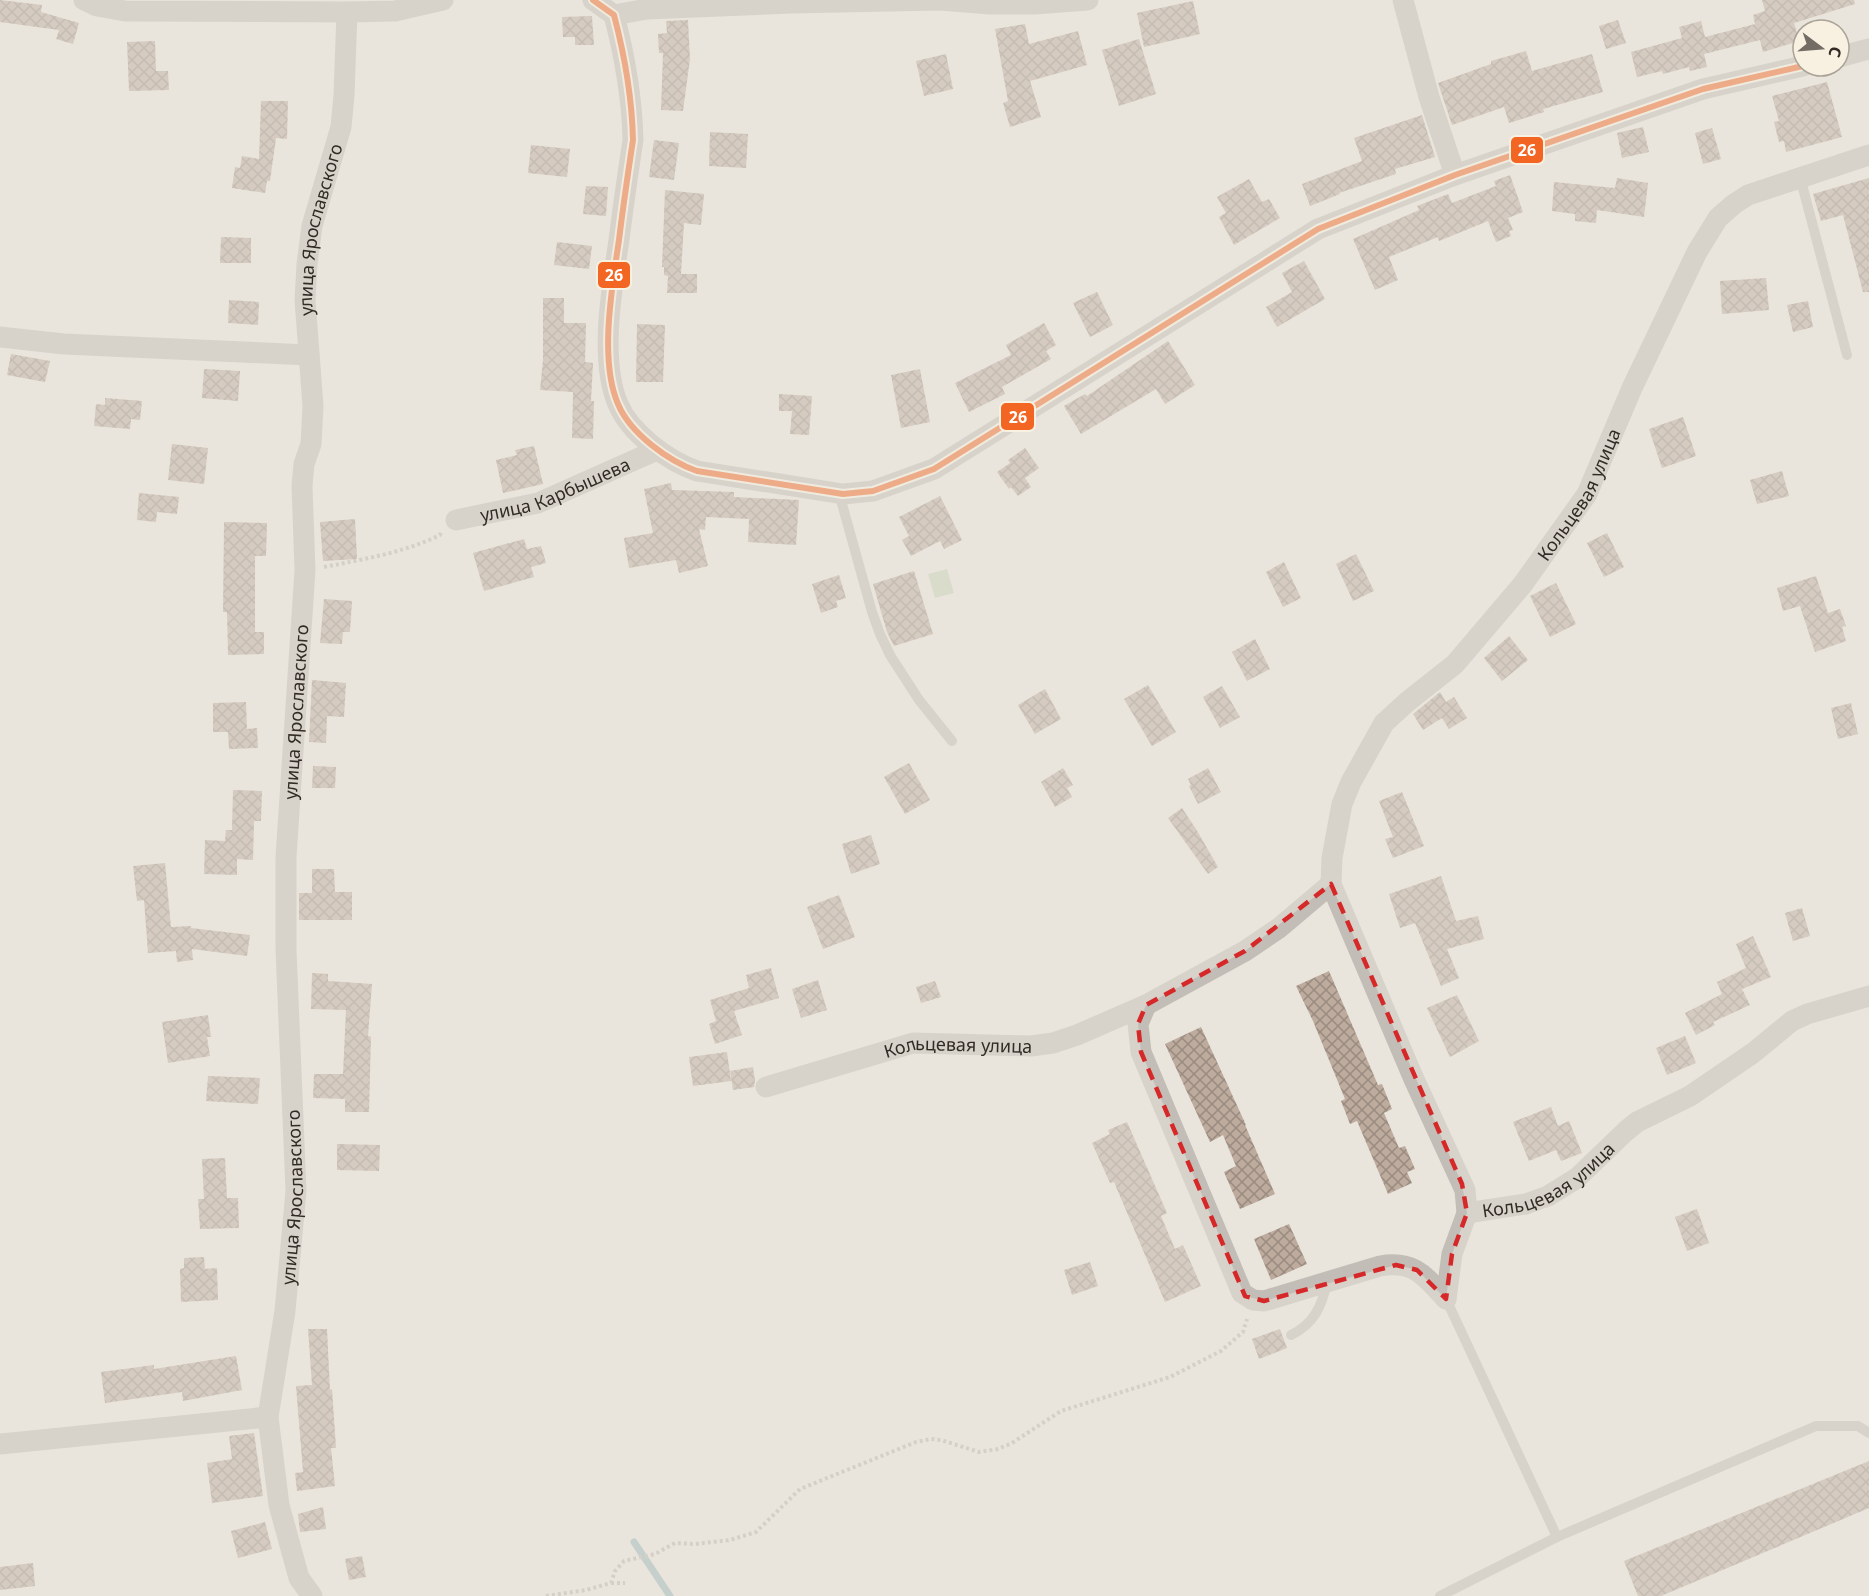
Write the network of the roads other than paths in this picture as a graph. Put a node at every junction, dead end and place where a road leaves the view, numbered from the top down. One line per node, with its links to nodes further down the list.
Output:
1 (84, 0): 7 (street)
2 (443, 0): 7 (street)
3 (593, 0): 8 (street)
4 (1088, 0): 6 (street)
5 (1403, 0): 13 (street)
6 (890, 1): 8 (street)
7 (347, 12): 16 (street, улица Ярославского)
8 (614, 15): 18 (street)
9 (1869, 49): 10 (street)
10 (1851, 54)
11 (1791, 69): 13 (street)
12 (1869, 154): 14 (street, Кольцевая улица)
13 (1455, 175): 19 (street)
14 (1800, 177): 17 (lane); 22 (street, Кольцевая улица)
15 (0, 337): 16 (street)
16 (309, 355): 30 (street, улица Ярославского)
17 (1847, 356)
18 (657, 450): 19 (street); 20 (street, улица Карбышева)
19 (839, 493): 21 (lane)
20 (456, 520)
21 (952, 741)
22 (1331, 884): 24 (street, Кольцевая улица); 26 (street, Кольцевая улица)
23 (1869, 996): 26 (street, Кольцевая улица)
24 (1146, 1005): 25 (street, Кольцевая улица); 27 (street)
25 (766, 1087)
26 (1467, 1213): 28 (street)
27 (1327, 1282): 28 (street); 29 (lane)
28 (1446, 1299): 33 (lane)
29 (1291, 1335)
30 (268, 1417): 32 (street); 34 (street, улица Ярославского)
31 (1869, 1433): 33 (lane)
32 (0, 1444)
33 (1557, 1538): 35 (lane)
34 (312, 1596)
35 (1440, 1596)

